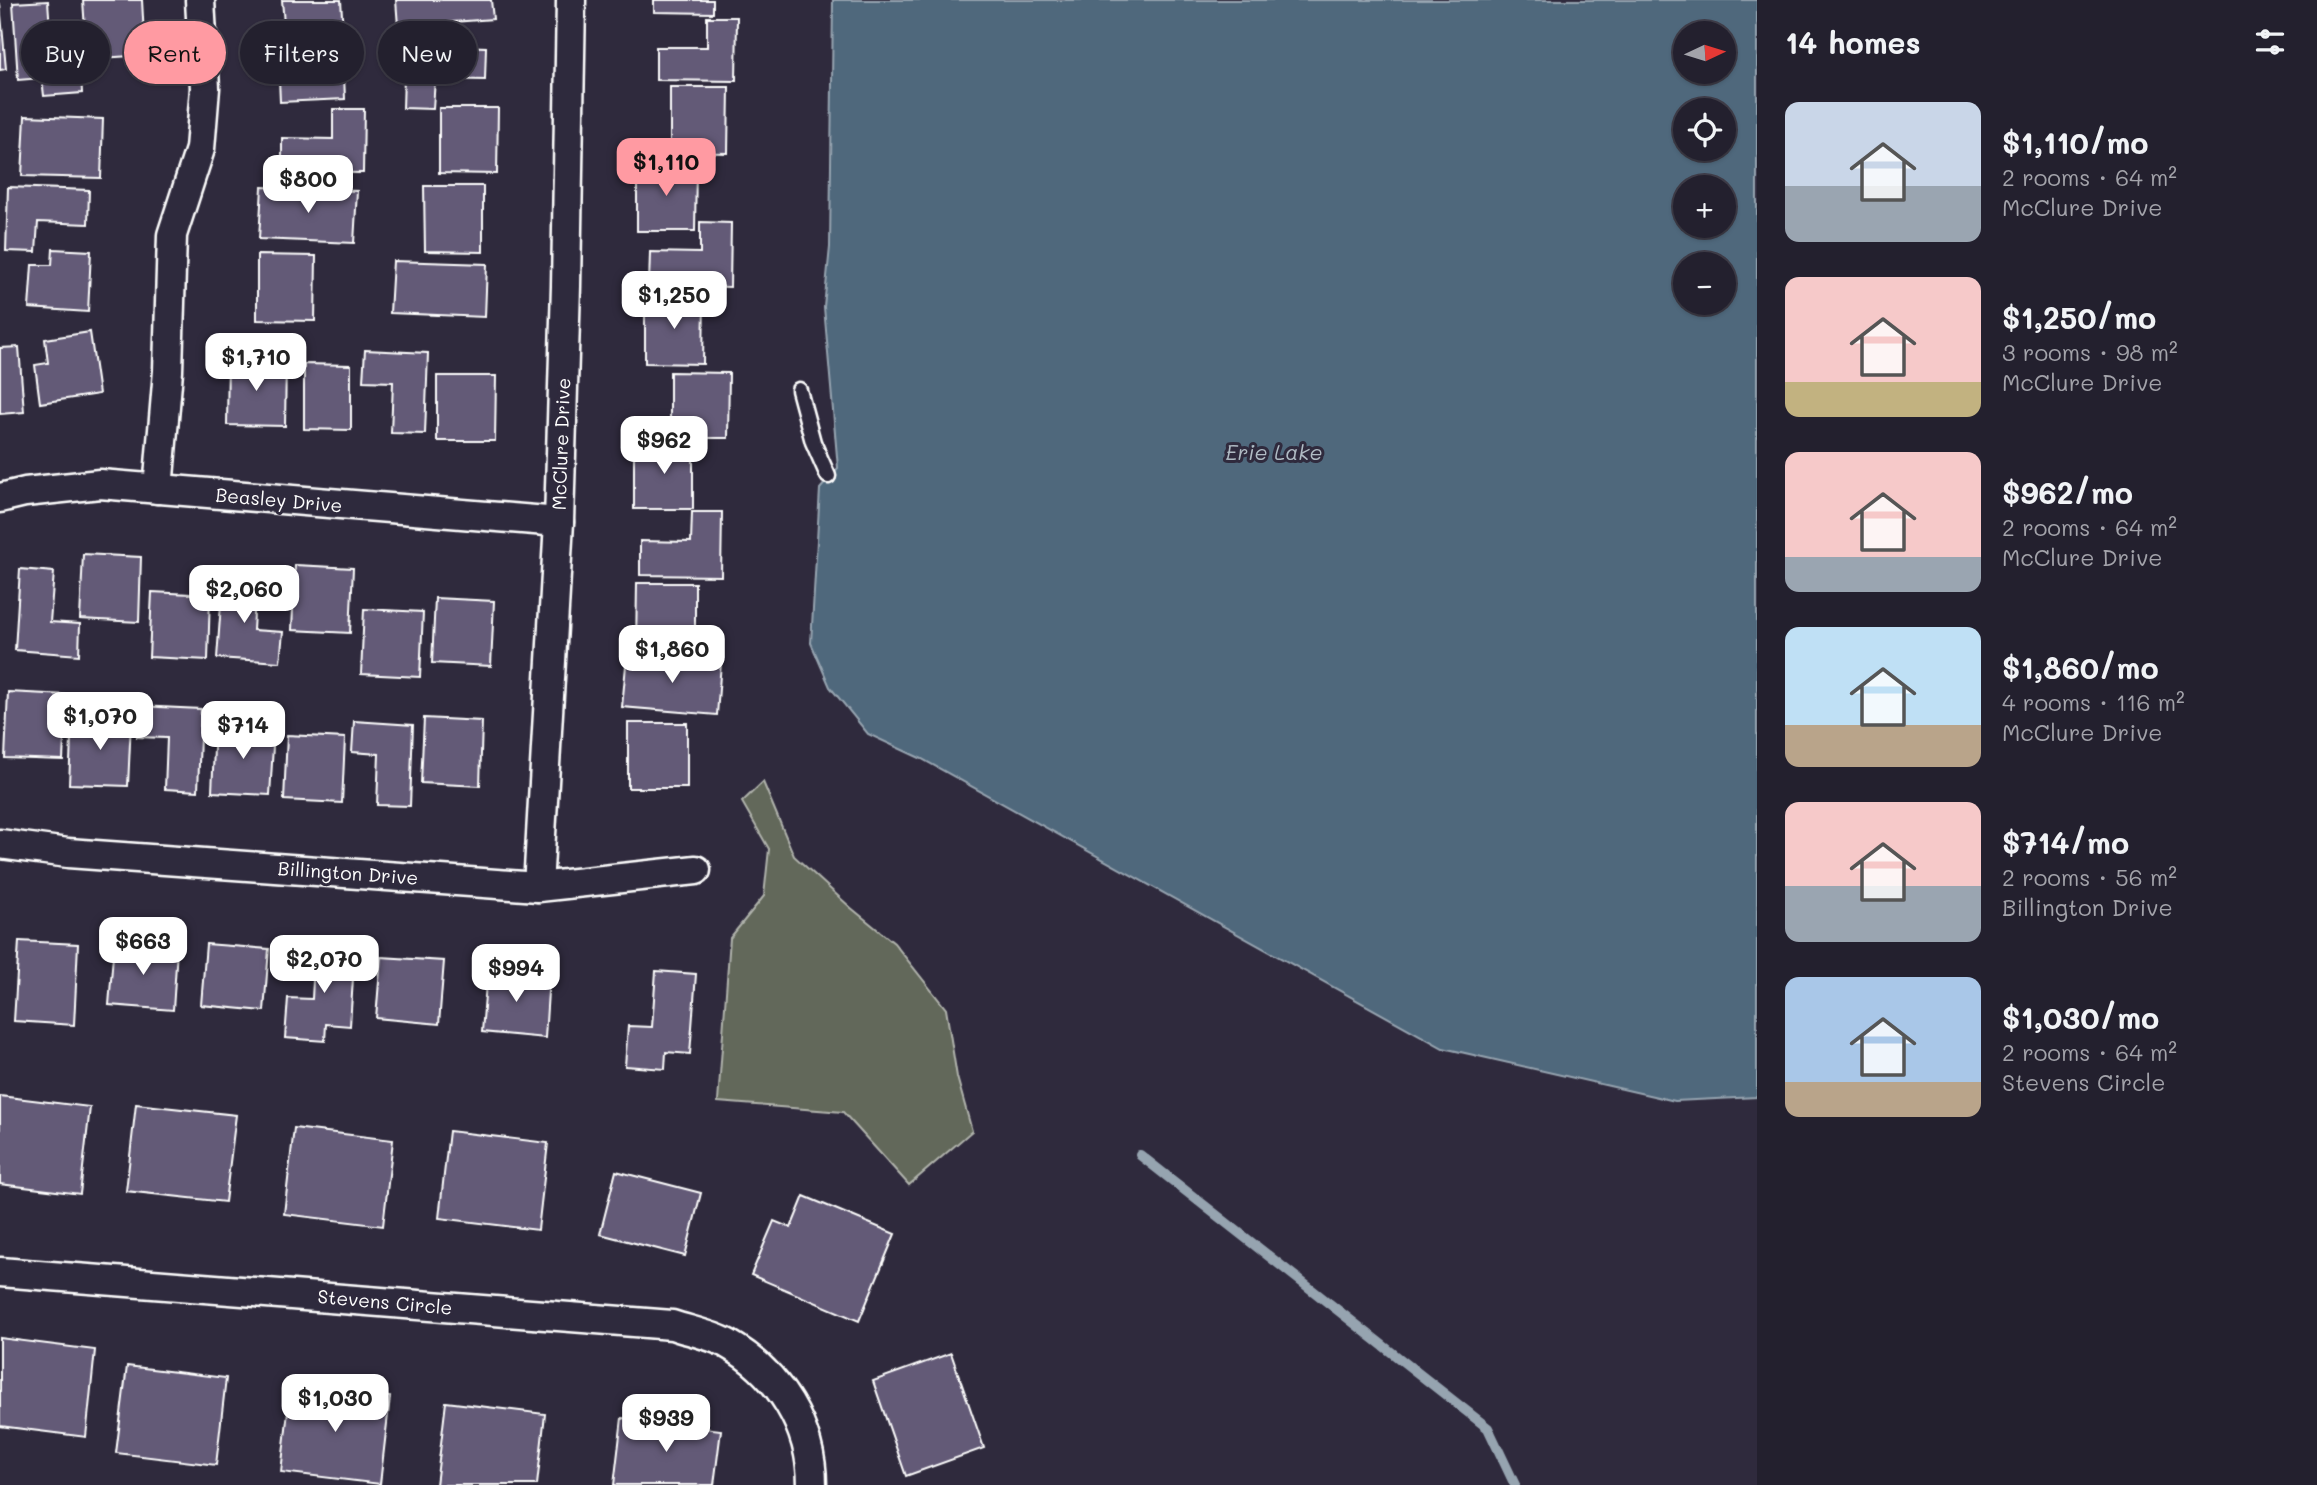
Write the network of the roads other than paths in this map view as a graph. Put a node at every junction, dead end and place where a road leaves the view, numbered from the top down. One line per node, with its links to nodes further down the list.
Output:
1 (200, 0): 5 (street)
2 (571, 0): 7 (street, McClure Drive)
3 (799, 390): 4 (lane)
4 (828, 475)
5 (158, 489): 6 (street, Beasley Drive); 7 (street, Beasley Drive)
6 (0, 498)
7 (559, 522): 10 (street, McClure Drive)
8 (0, 844): 10 (street, Billington Drive)
9 (696, 870): 10 (street, Billington Drive)
10 (538, 887)
11 (0, 1272): 12 (street, Stevens Circle)
12 (812, 1485)

